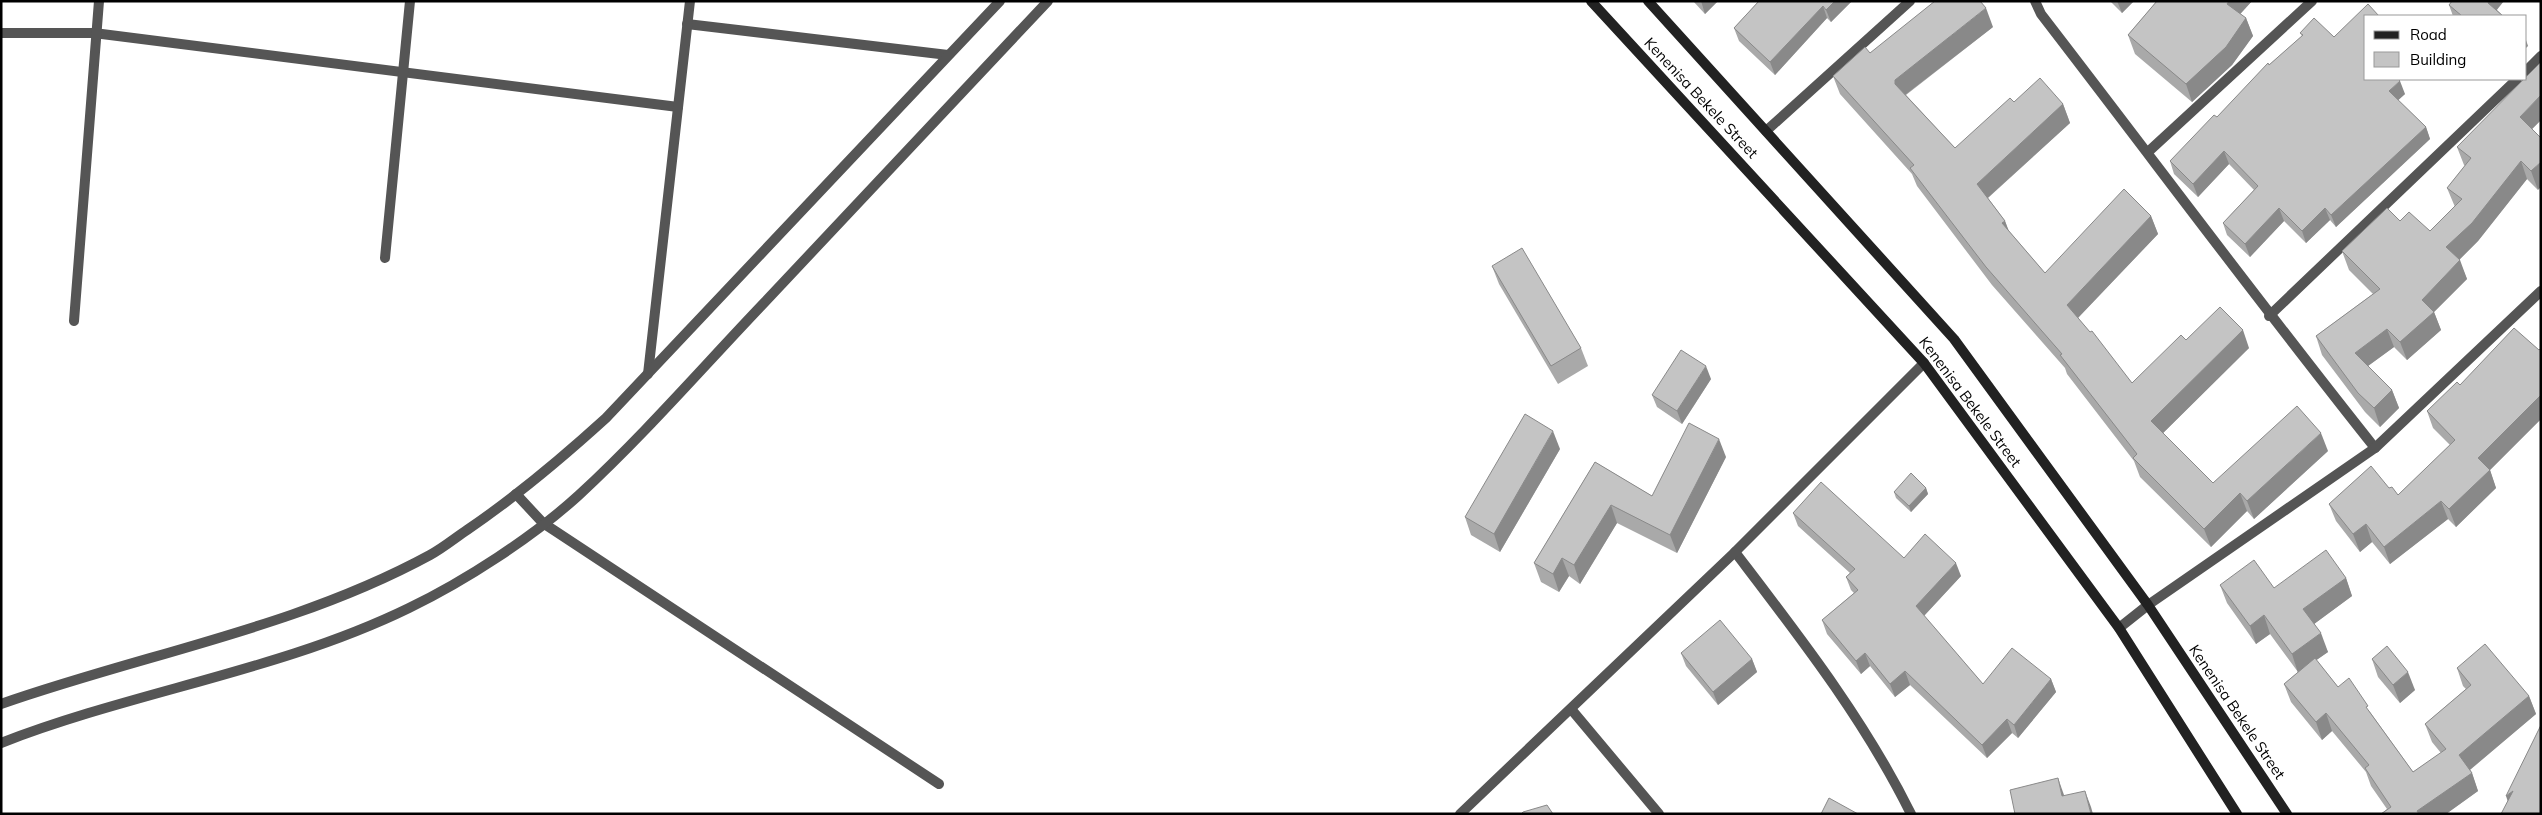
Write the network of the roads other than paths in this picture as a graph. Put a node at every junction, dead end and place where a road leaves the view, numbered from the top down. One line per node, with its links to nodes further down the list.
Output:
1 (98, 1): 13 (street)
2 (410, 1): 17 (street)
3 (690, 1): 11 (street)
4 (1000, 1): 14 (street)
5 (1048, 1): 30 (street)
6 (1591, 1): 26 (main road, Kenenisa Bekele Street)
7 (1648, 1): 20 (main road, Kenenisa Bekele Street)
8 (1910, 1): 20 (street)
9 (2035, 1): 21 (street)
10 (2312, 1): 21 (street)
11 (688, 24): 14 (street); 19 (street)
12 (1, 33): 13 (street)
13 (94, 33): 17 (street); 25 (street)
14 (948, 55): 27 (street)
15 (2541, 56): 16 (street)
16 (2527, 70)
17 (403, 73): 19 (street); 22 (street)
18 (2516, 80): 24 (street)
19 (678, 107): 27 (street)
20 (1766, 131): 32 (main road, Kenenisa Bekele Street)
21 (2148, 152): 24 (street)
22 (385, 258)
23 (2541, 291): 28 (street)
24 (2269, 316): 28 (street)
25 (74, 321)
26 (1924, 363): 31 (street); 33 (main road, Kenenisa Bekele Street)
27 (648, 374): 29 (street)
28 (2375, 448): 32 (street)
29 (516, 494): 30 (street); 34 (street)
30 (543, 523): 36 (street); 37 (street)
31 (1734, 552): 35 (street); 40 (street)
32 (2148, 605): 33 (street); 42 (main road, Kenenisa Bekele Street)
33 (2119, 628): 41 (main road, Kenenisa Bekele Street)
34 (1, 704)
35 (1571, 709): 38 (street); 39 (street)
36 (1, 743)
37 (939, 784)
38 (1460, 814)
39 (1659, 814)
40 (1911, 814)
41 (2237, 814)
42 (2287, 814)

